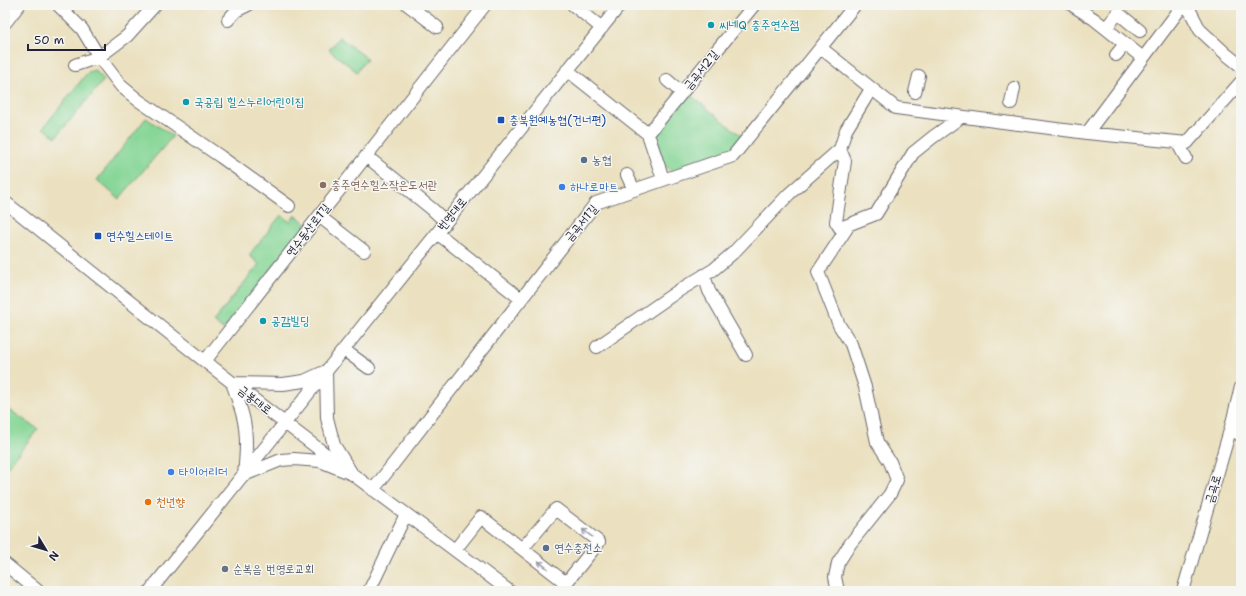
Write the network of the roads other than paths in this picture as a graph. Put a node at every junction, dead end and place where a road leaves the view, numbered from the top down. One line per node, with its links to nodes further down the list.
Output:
1 (19, 5): 15 (street)
2 (58, 5): 23 (street)
3 (155, 5): 23 (street)
4 (248, 5): 14 (street)
5 (408, 5): 16 (street)
6 (485, 5): 41 (street, 연수동산로1길)
7 (573, 5): 17 (street)
8 (620, 5): 17 (street, 번영대로)
9 (754, 5): 34 (street, 금곡서2길)
10 (855, 5): 21 (street, 금곡서1길)
11 (1072, 5): 18 (street)
12 (1183, 5): 24 (street)
13 (1187, 5): 26 (street)
14 (228, 20)
15 (5, 23)
16 (437, 27)
17 (602, 28): 27 (street, 번영대로)
18 (1106, 28): 19 (street); 20 (street)
19 (1140, 30)
20 (1125, 44): 22 (street); 24 (street)
21 (821, 48): 32 (street); 44 (street, 금곡서1길)
22 (1116, 55)
23 (99, 57): 25 (street); 47 (street)
24 (1143, 58): 37 (street)
25 (75, 65)
26 (1241, 66)
27 (567, 70): 38 (street); 49 (street, 번영대로)
28 (920, 76): 33 (street)
29 (667, 80): 34 (street)
30 (1241, 82): 39 (street)
31 (1014, 88): 35 (street)
32 (871, 89): 36 (street); 40 (street)
33 (915, 92)
34 (682, 93): 38 (street, 금곡서2길)
35 (1011, 103)
36 (962, 117): 37 (street); 50 (street)
37 (1087, 133): 39 (street)
38 (648, 134): 44 (street)
39 (1177, 142): 42 (street)
40 (840, 149): 50 (street); 53 (street)
41 (366, 156): 48 (street, 연수동산로1길); 49 (street)
42 (1186, 158)
43 (627, 175): 45 (street)
44 (663, 179): 45 (street, 금곡서1길)
45 (634, 190): 54 (street, 금곡서1길)
46 (5, 202): 58 (street, 금봉대로)
47 (289, 206)
48 (319, 216): 52 (street); 58 (street, 연수동산로1길)
49 (446, 222): 51 (street, 번영대로)
50 (849, 226): 78 (street)
51 (437, 233): 54 (street); 56 (street, 번영대로)
52 (364, 251)
53 (704, 275): 55 (street); 57 (street)
54 (521, 299): 68 (street, 금곡서1길)
55 (597, 347)
56 (344, 350): 59 (street); 60 (street, 번영대로)
57 (746, 355)
58 (205, 361): 61 (street, 금봉대로)
59 (369, 368)
60 (326, 371): 61 (street); 63 (street, 번영대로); 66 (street)
61 (232, 383): 63 (street, 금봉대로); 67 (street)
62 (1240, 391): 64 (street, 금곡로)
63 (285, 424): 66 (street, 금봉대로); 67 (street, 번영대로)
64 (1231, 427): 65 (street); 79 (street, 금곡로)
65 (1241, 436)
66 (352, 474): 67 (street); 68 (street, 금봉대로)
67 (244, 475): 75 (street, 번영대로)
68 (373, 490): 69 (street, 금봉대로)
69 (406, 514): 71 (street, 금봉대로); 76 (street)
70 (522, 549): 71 (street); 73 (street, one-way to 70); 73 (street, one-way to 70)
71 (456, 550): 77 (street, 금봉대로)
72 (5, 564): 74 (street)
73 (564, 587)
74 (38, 591)
75 (150, 591)
76 (369, 591)
77 (509, 591)
78 (838, 591)
79 (1183, 591)

